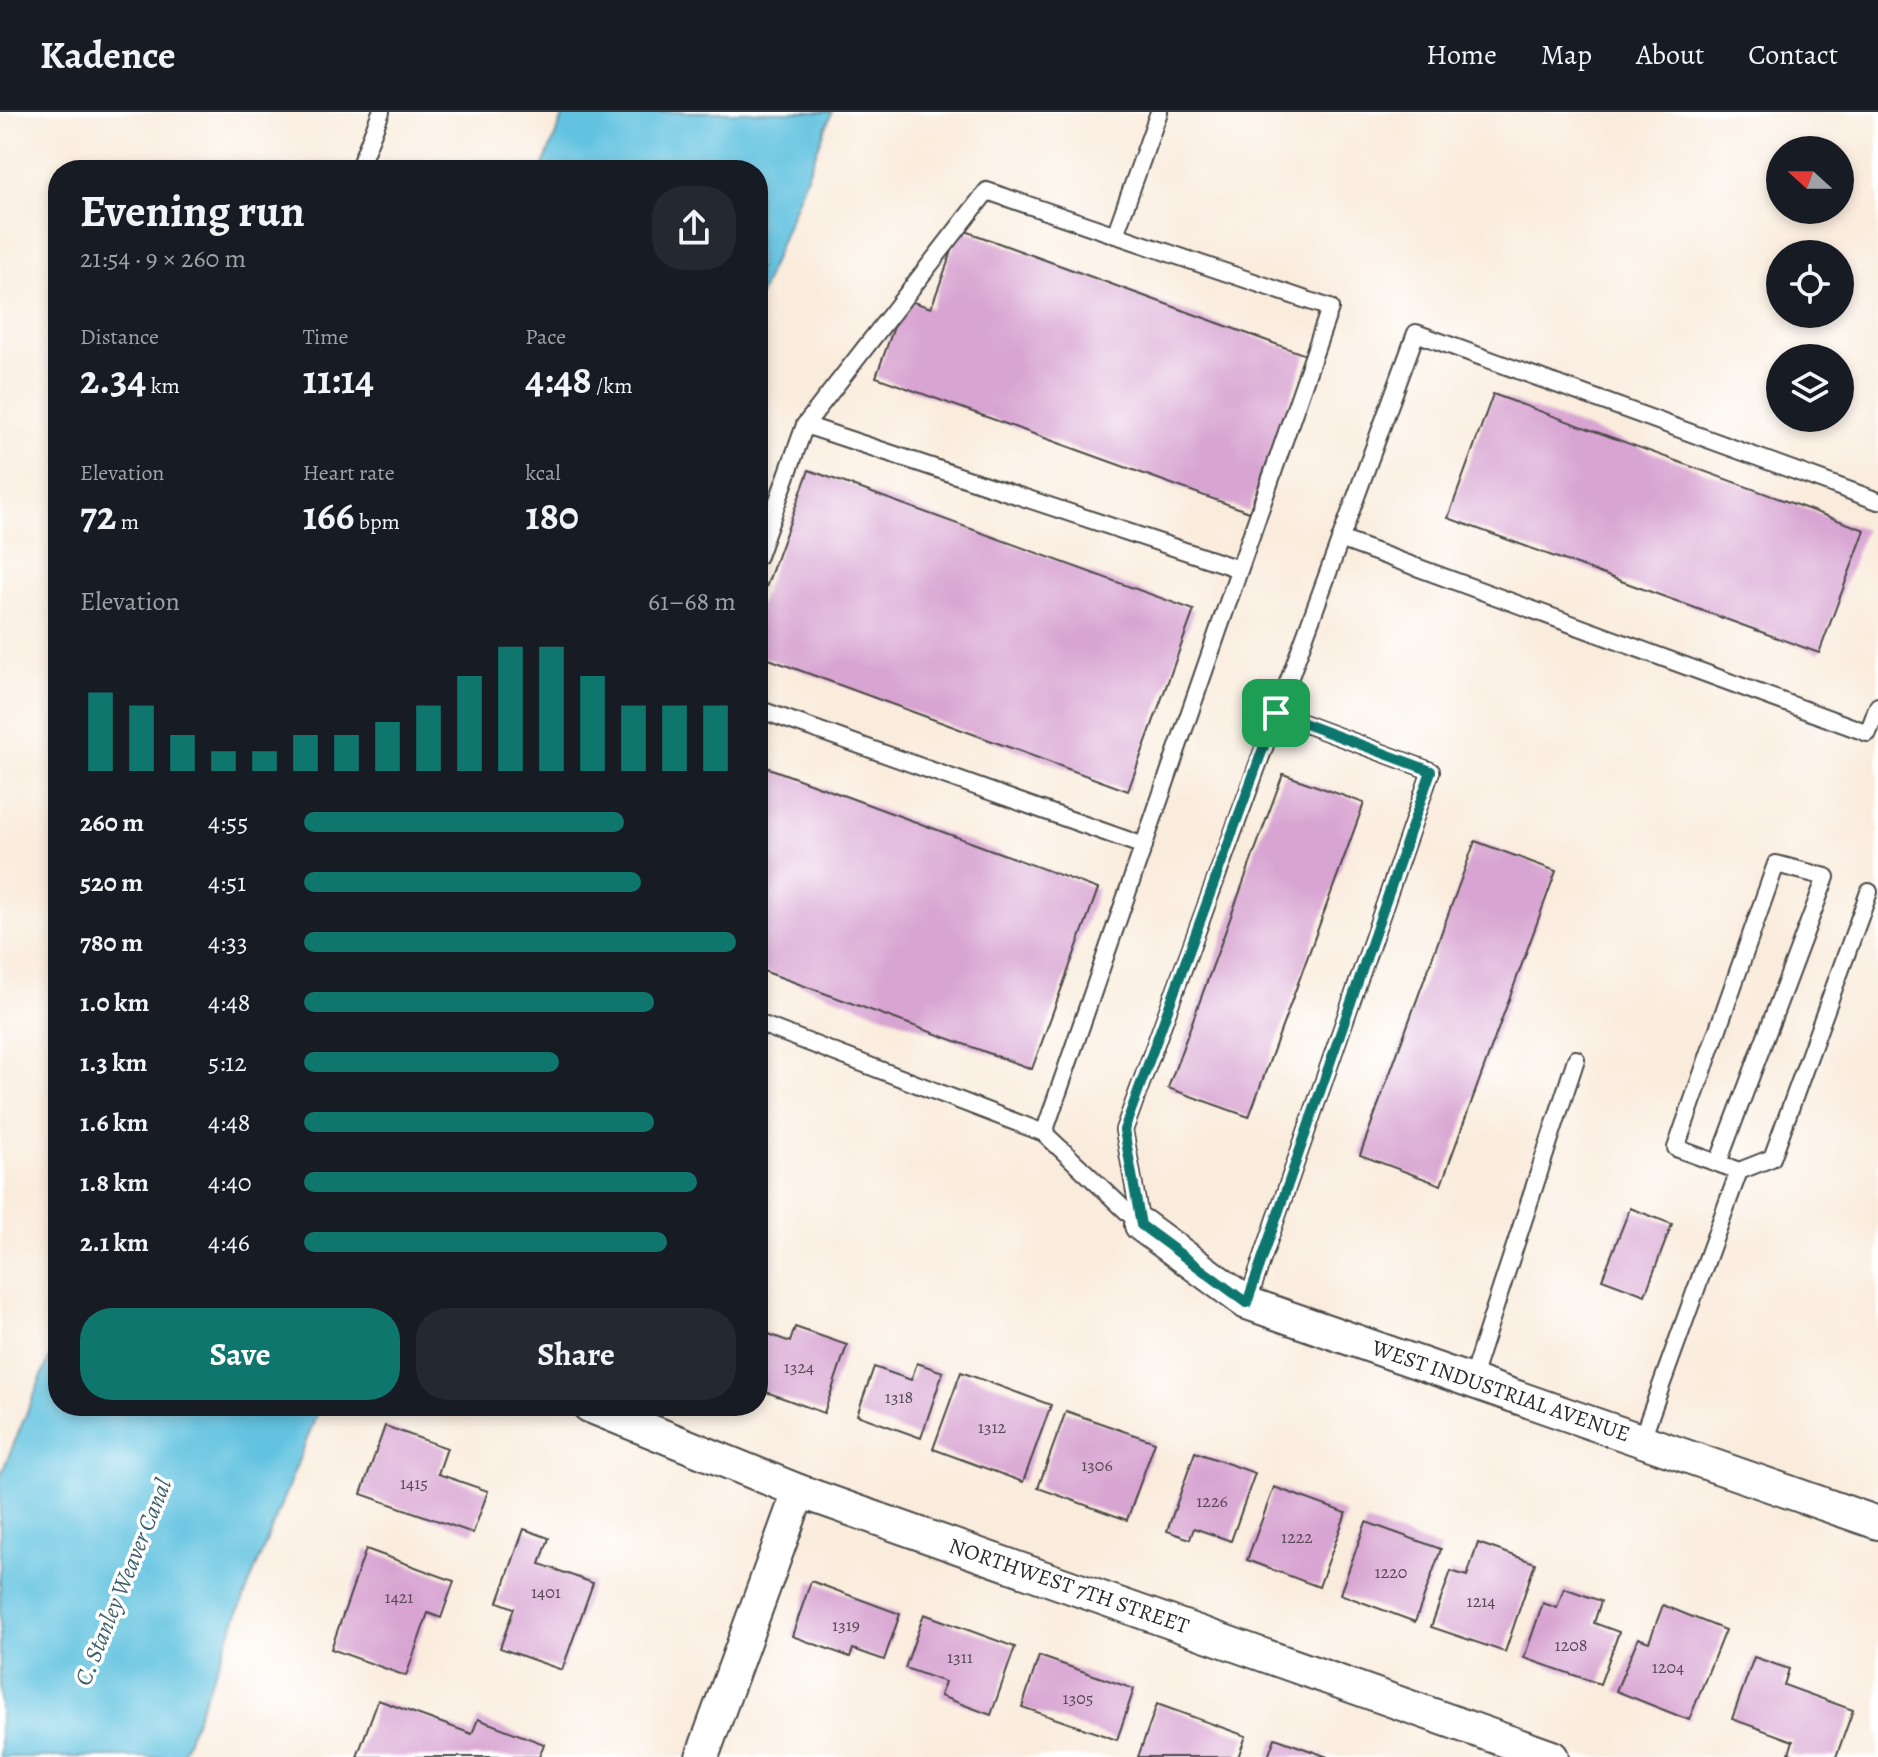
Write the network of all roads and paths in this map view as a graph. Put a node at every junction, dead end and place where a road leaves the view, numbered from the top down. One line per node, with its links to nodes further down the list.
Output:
1 (381, 112): 3 (lane)
2 (1159, 112): 4 (lane)
3 (362, 160)
4 (1115, 235): 5 (lane); 9 (lane)
5 (805, 425): 7 (lane); 9 (lane)
6 (1878, 501): 8 (lane)
7 (768, 528)
8 (1340, 539): 10 (lane); 12 (lane)
9 (1239, 569): 13 (lane)
10 (1878, 706)
11 (768, 713): 13 (lane)
12 (1276, 713): 20 (lane); 21 (lane)
13 (1144, 846): 17 (lane)
14 (1869, 892): 19 (lane)
15 (768, 1027): 17 (lane)
16 (1576, 1059): 22 (lane)
17 (1044, 1133): 20 (lane)
18 (1718, 1163): 18 (lane); 19 (lane)
19 (1739, 1171): 24 (lane)
20 (1141, 1225): 21 (street, WEST INDUSTRIAL AVENUE)
21 (1247, 1303): 22 (street, WEST INDUSTRIAL AVENUE)
22 (1471, 1381): 24 (street, WEST INDUSTRIAL AVENUE)
23 (614, 1416): 25 (street, NORTHWEST 7TH STREET)
24 (1641, 1441): 26 (street, WEST INDUSTRIAL AVENUE)
25 (799, 1491): 27 (street); 28 (street, NORTHWEST 7TH STREET)
26 (1878, 1523)
27 (702, 1757)
28 (1552, 1757)

